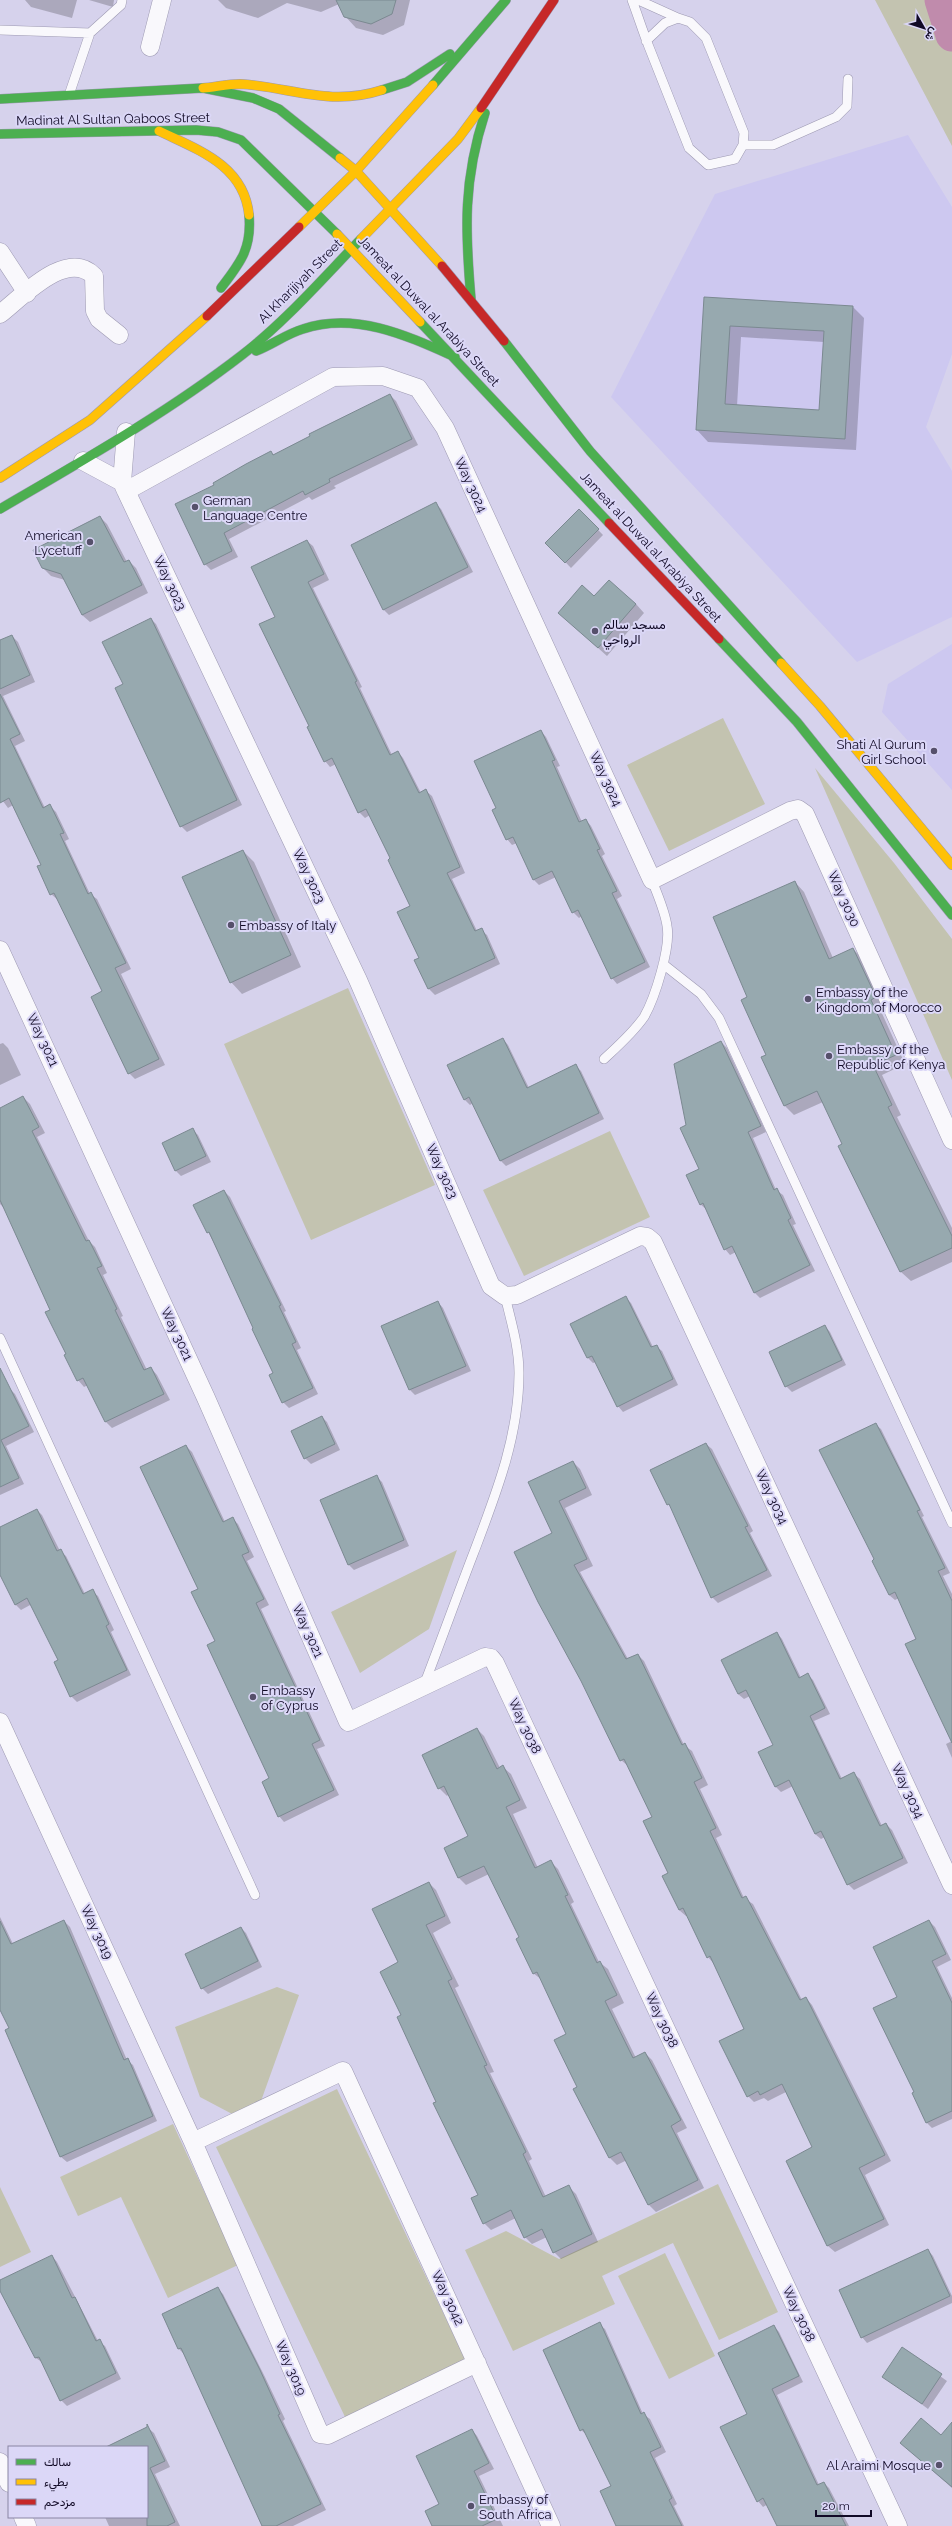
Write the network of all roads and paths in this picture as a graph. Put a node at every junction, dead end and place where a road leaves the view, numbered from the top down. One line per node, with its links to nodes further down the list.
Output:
1 (122, 0): 9 (lane)
2 (162, 0): 12 (street)
3 (506, 0): 10 (main road)
4 (554, 0): 15 (main road, Al Kharijiyah Street)
5 (632, 0): 11 (lane)
6 (638, 0): 7 (lane)
7 (678, 18): 11 (lane); 20 (lane)
8 (0, 30): 9 (lane)
9 (90, 33): 16 (lane)
10 (475, 38): 14 (main road); 21 (main road)
11 (646, 41): 20 (lane)
12 (150, 48)
13 (848, 79): 20 (lane)
14 (203, 88): 16 (main road, Madinat Al Sultan Qaboos Street); 21 (main road, Madinat Al Sultan Qaboos Street)
15 (492, 93): 22 (main road, Al Kharijiyah Street); 27 (main road)
16 (69, 96): 17 (main road, Madinat Al Sultan Qaboos Street)
17 (0, 99)
18 (159, 131): 19 (main road, Madinat Al Sultan Qaboos Street); 23 (main road, Madinat Al Sultan Qaboos Street); 30 (main road)
19 (0, 134)
20 (743, 145)
21 (356, 171): 22 (main road, Jameat al Duwal al Arabiya Street); 23 (main road)
22 (391, 208): 24 (main road, Al Kharijiyah Street); 27 (main road, Jameat al Duwal al Arabiya Street)
23 (315, 211): 24 (main road, Jameat al Duwal al Arabiya Street); 30 (main road)
24 (352, 248): 31 (main road, Al Kharijiyah Street); 32 (main road, Jameat al Duwal al Arabiya Street)
25 (0, 252): 26 (street)
26 (27, 293): 28 (street); 29 (street)
27 (471, 299): 38 (main road, Jameat al Duwal al Arabiya Street)
28 (0, 314)
29 (119, 335)
30 (183, 339): 35 (main road)
31 (243, 354): 32 (main road); 33 (main road, Al Kharijiyah Street)
32 (455, 357): 40 (main road, Jameat al Duwal al Arabiya Street)
33 (126, 432): 34 (main road, Al Kharijiyah Street); 36 (street, Way 3023)
34 (83, 460): 36 (street); 37 (main road, Al Kharijiyah Street)
35 (0, 478)
36 (124, 486): 39 (street, Way 3024); 45 (street, Way 3023)
37 (0, 509)
38 (952, 865)
39 (652, 880): 42 (lane); 44 (street, Way 3030)
40 (952, 915)
41 (0, 950): 50 (street, Way 3021)
42 (663, 964): 43 (lane); 47 (lane)
43 (604, 1059)
44 (952, 1140)
45 (514, 1294): 48 (lane); 51 (street, Way 3034)
46 (0, 1338): 52 (lane)
47 (952, 1523)
48 (424, 1685): 50 (street, Way 3038); 58 (street, Way 3038)
49 (0, 1722): 53 (street, Way 3019)
50 (348, 1722)
51 (952, 1885)
52 (255, 1895)
53 (193, 2142): 54 (street, Way 3042); 54 (street, Way 3019)
54 (477, 2363): 57 (street, Way 3042)
55 (0, 2462): 56 (street)
56 (8, 2481)
57 (551, 2526)
58 (898, 2526)

